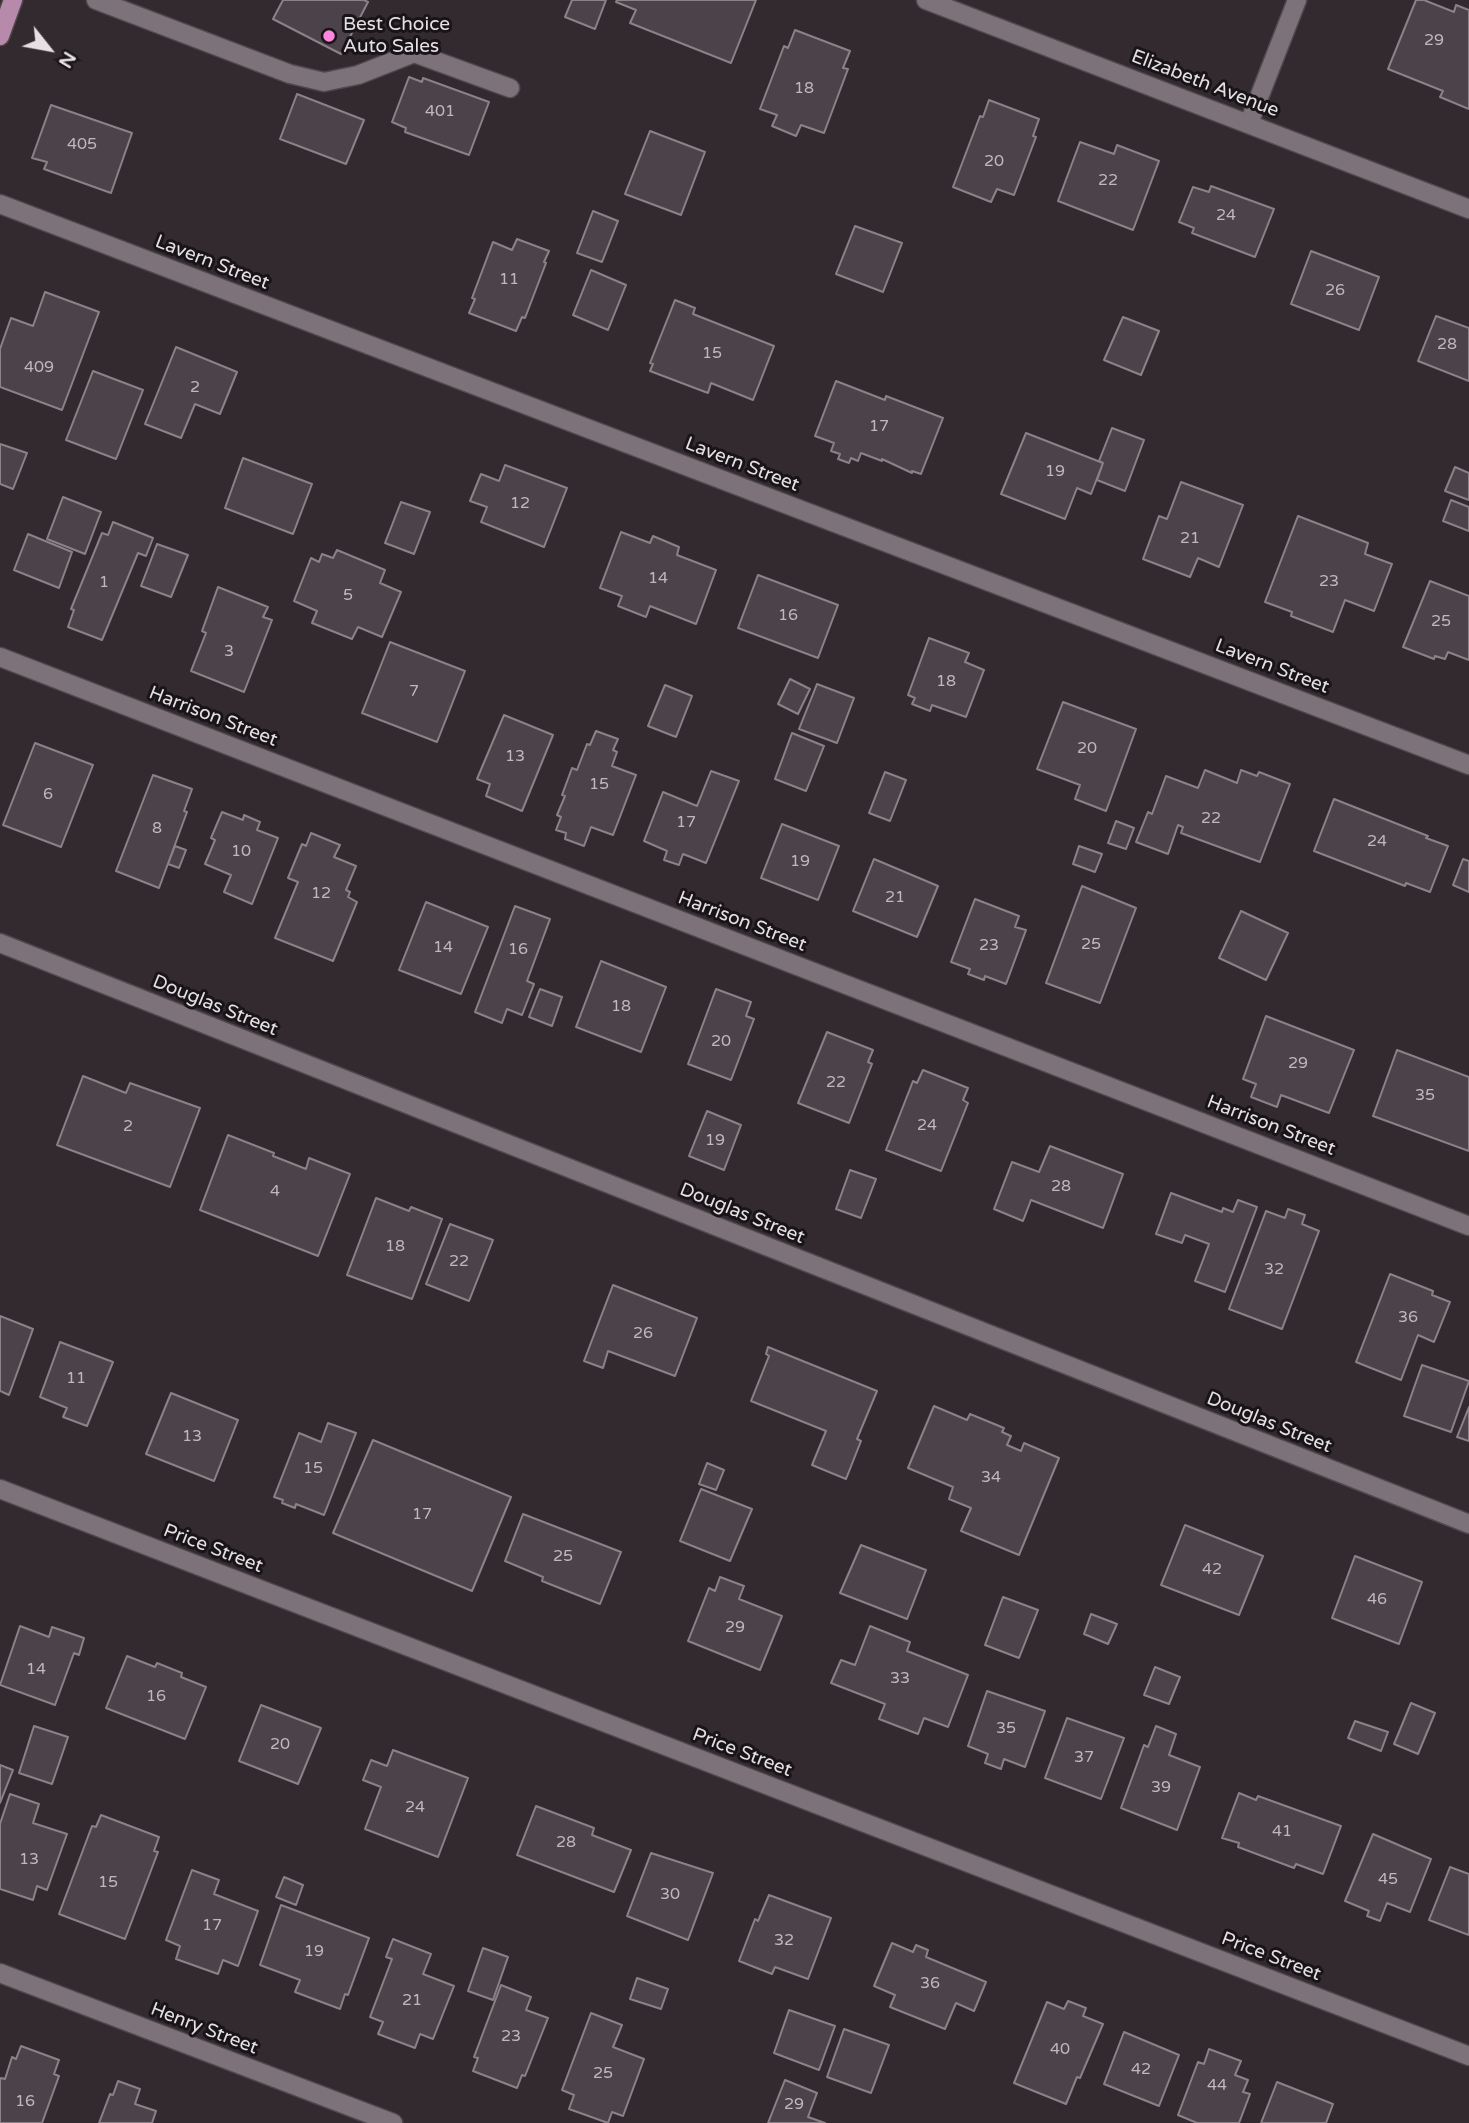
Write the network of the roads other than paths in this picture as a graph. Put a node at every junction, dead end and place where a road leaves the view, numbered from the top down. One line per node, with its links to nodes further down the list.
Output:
1 (13, 0): 5 (main road)
2 (96, 0): 6 (street)
3 (926, 0): 7 (street, Elizabeth Avenue)
4 (1297, 0): 7 (street)
5 (0, 36)
6 (510, 88)
7 (1249, 123): 9 (street, Elizabeth Avenue)
8 (0, 204): 11 (street, Lavern Street)
9 (1469, 209)
10 (0, 657): 13 (street, Harrison Street)
11 (1469, 765)
12 (0, 943): 15 (street, Douglas Street)
13 (1469, 1226)
14 (0, 1489): 17 (street, Price Street)
15 (1469, 1524)
16 (0, 1973): 18 (street, Henry Street)
17 (1469, 2056)
18 (393, 2123)

